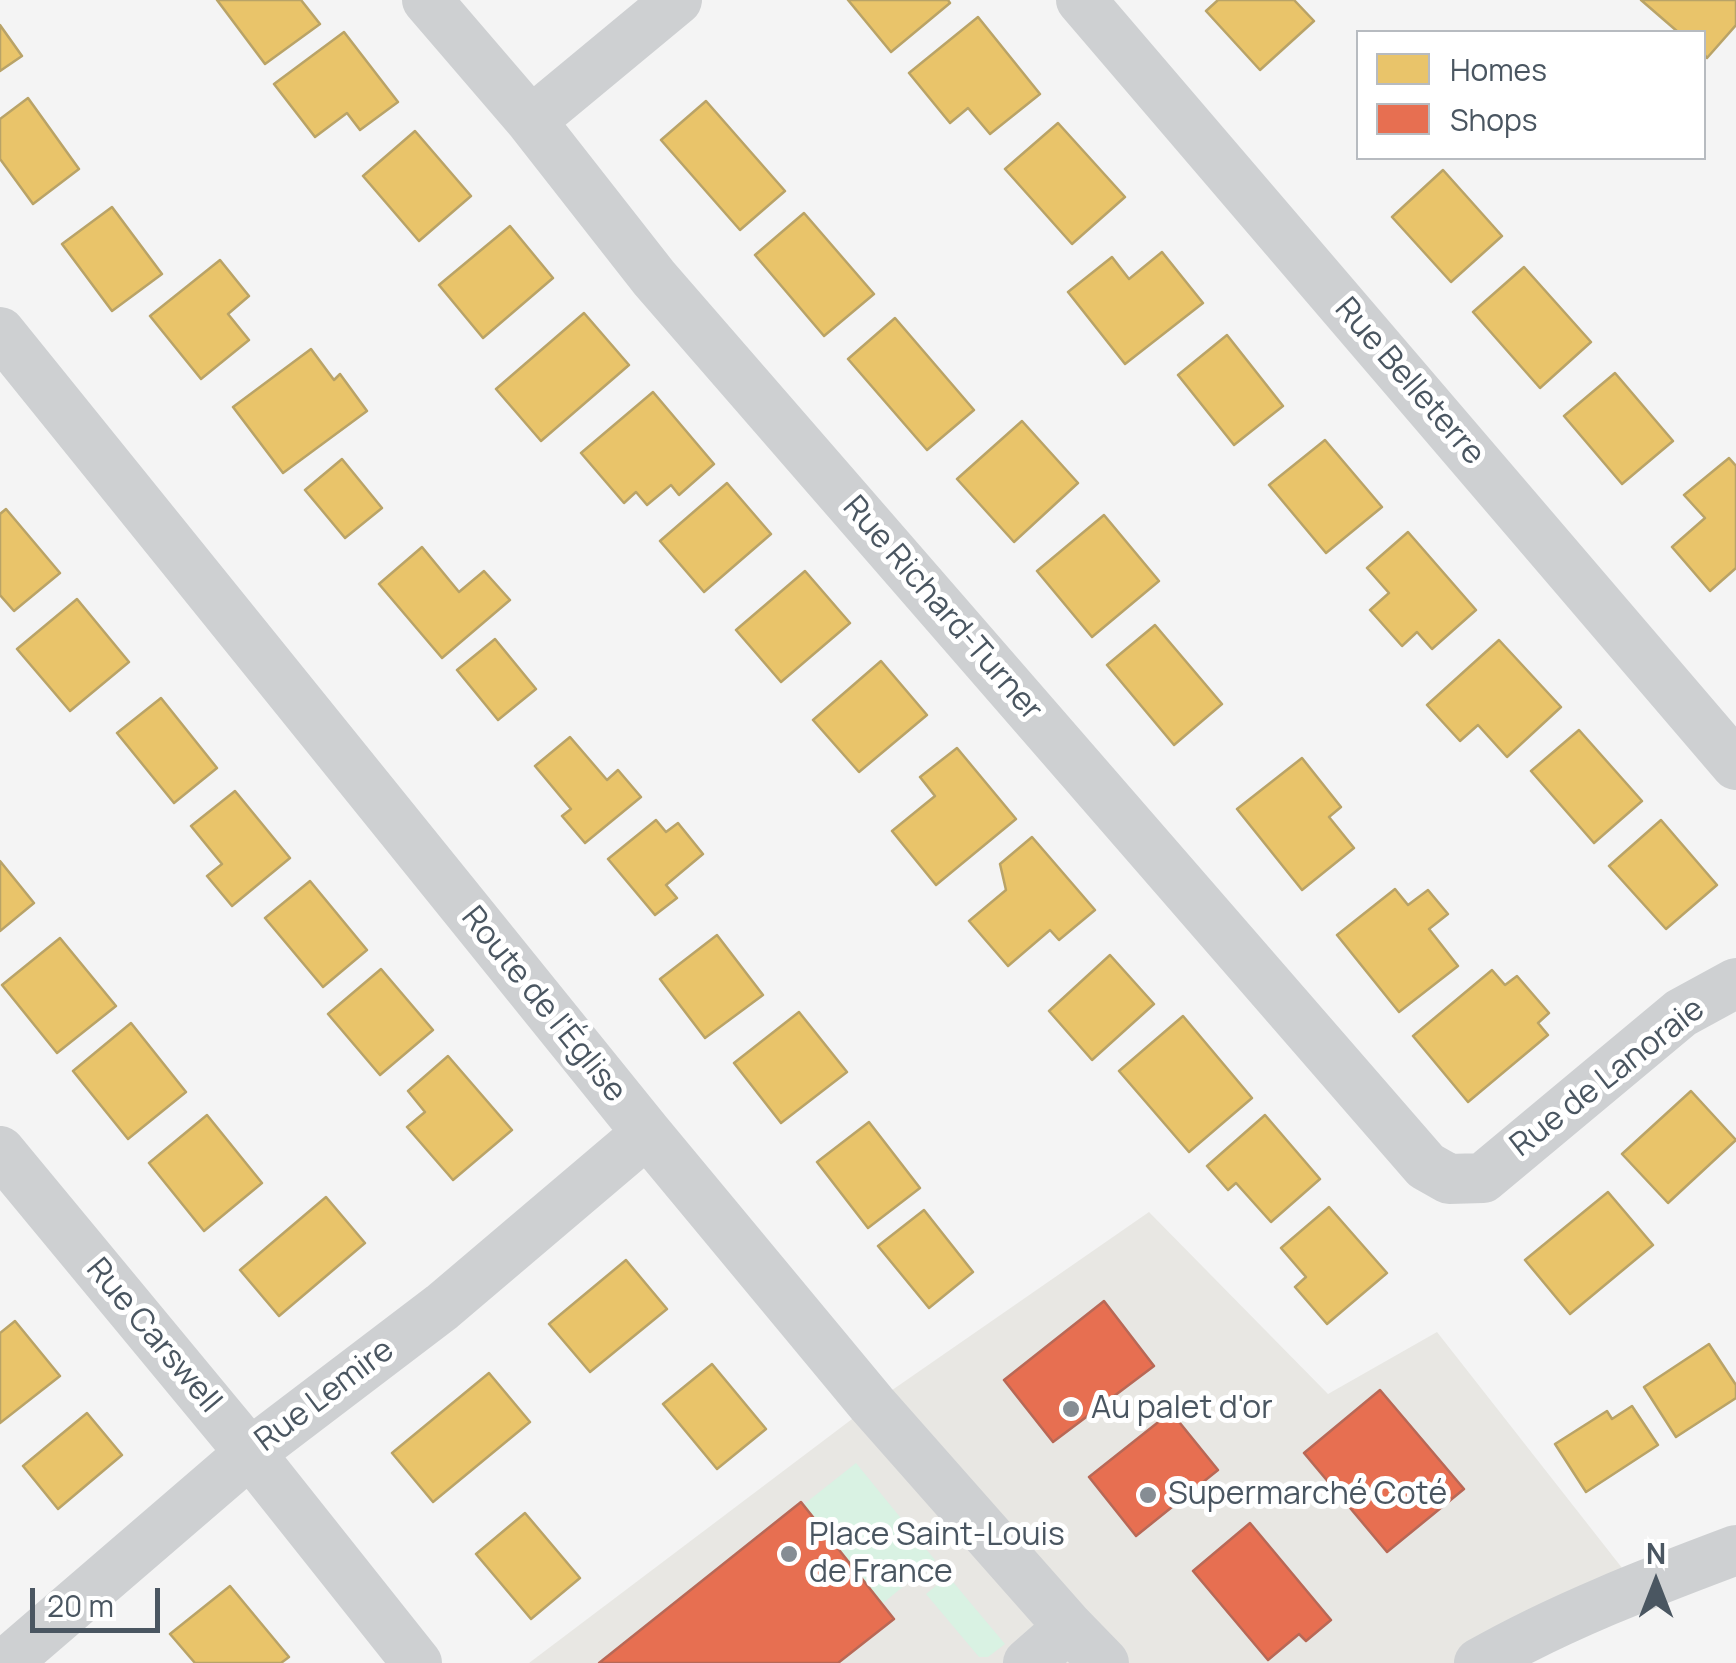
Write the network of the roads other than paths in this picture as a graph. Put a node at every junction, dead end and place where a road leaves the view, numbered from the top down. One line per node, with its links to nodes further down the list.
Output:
1 (428, 0): 4 (street, Rue Richard-Turner)
2 (677, 0): 4 (street)
3 (1081, 0): 6 (street, Rue Belleterre)
4 (531, 120): 10 (street, Rue Richard-Turner)
5 (0, 332): 8 (street, Route de l'Église)
6 (1736, 764)
7 (1736, 983): 10 (street, Rue de Lanoraie)
8 (647, 1133): 11 (street, Rue Lemire); 13 (street, Route de l'Église)
9 (0, 1151): 11 (street, Rue Carswell)
10 (1483, 1178)
11 (250, 1452): 14 (street, Rue Lemire); 15 (street, Rue Carswell)
12 (1729, 1564): 18 (street)
13 (1069, 1627): 16 (street); 17 (street, Route de l'Église)
14 (6, 1663)
15 (417, 1663)
16 (1028, 1663)
17 (1104, 1663)
18 (1478, 1663)

